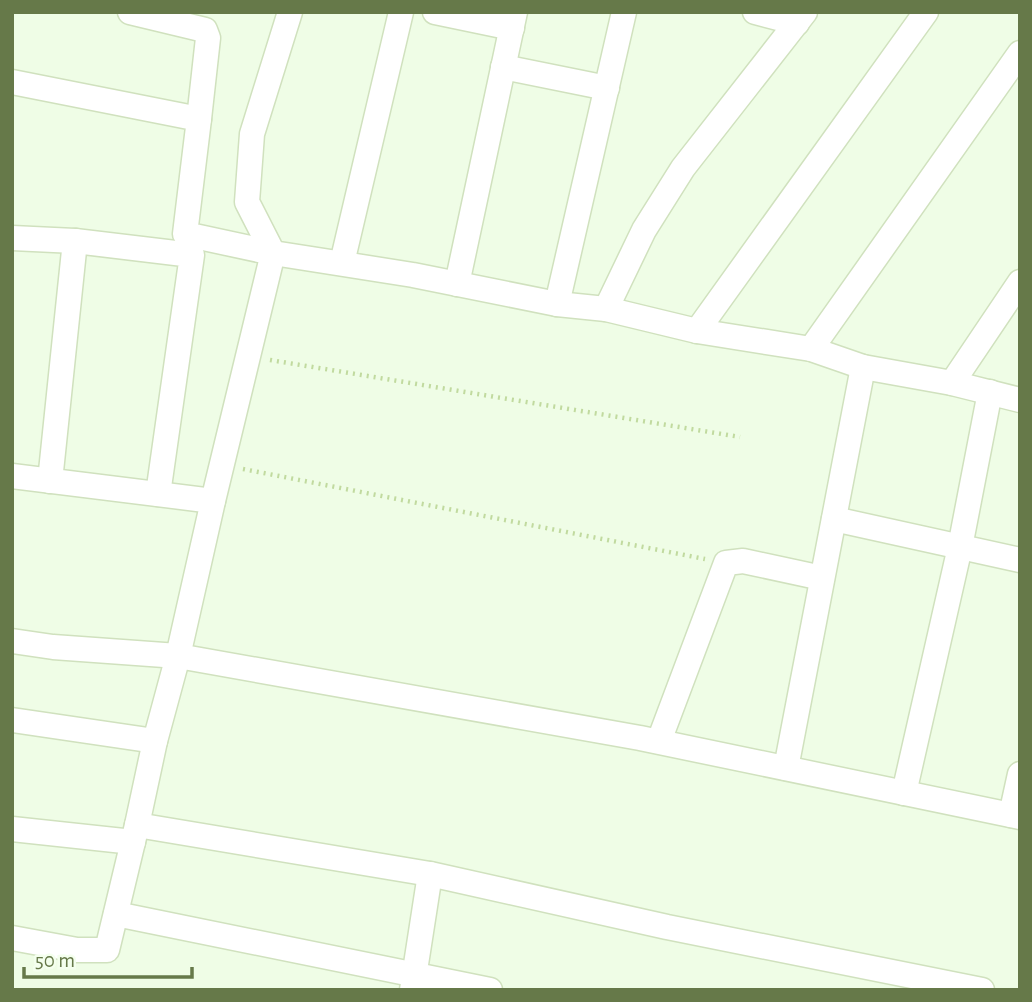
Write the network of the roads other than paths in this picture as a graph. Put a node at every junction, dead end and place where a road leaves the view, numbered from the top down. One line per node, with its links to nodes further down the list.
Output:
1 (130, 12): 14 (street)
2 (290, 12): 17 (street)
3 (401, 12): 18 (street)
4 (435, 12): 9 (street)
5 (624, 12): 13 (street)
6 (755, 12): 8 (street)
7 (926, 12): 23 (street)
8 (801, 18): 22 (street)
9 (513, 20): 11 (street)
10 (1020, 53): 24 (street)
11 (503, 67): 13 (street); 20 (street)
12 (12, 82): 14 (street)
13 (607, 88): 21 (street)
14 (199, 119): 17 (street)
15 (12, 238): 16 (street)
16 (75, 242): 30 (street); 31 (street)
17 (274, 253): 18 (street); 32 (street)
18 (342, 263): 20 (street)
19 (1020, 282): 26 (street)
20 (457, 284): 21 (street)
21 (557, 304): 22 (street)
22 (606, 309): 23 (street)
23 (697, 331): 24 (street)
24 (811, 349): 25 (street)
25 (863, 367): 26 (street); 33 (street)
26 (952, 383): 27 (street)
27 (990, 393): 28 (street); 34 (street)
28 (1020, 400)
29 (12, 476): 30 (street)
30 (50, 481): 31 (street)
31 (158, 494): 32 (street)
32 (213, 501): 38 (street)
33 (834, 519): 34 (street); 36 (street)
34 (960, 547): 35 (street); 44 (street)
35 (1020, 560)
36 (822, 579): 41 (street); 42 (street)
37 (12, 641): 38 (street)
38 (178, 656): 40 (street); 41 (street)
39 (12, 720): 40 (street)
40 (155, 741): 47 (street)
41 (659, 741): 42 (street)
42 (786, 768): 44 (street)
43 (1020, 774): 45 (street)
44 (904, 793): 45 (street)
45 (1016, 816)
46 (12, 829): 47 (street)
47 (135, 834): 48 (street); 49 (street)
48 (430, 874): 51 (street); 53 (street)
49 (116, 914): 50 (street); 51 (street)
50 (12, 938)
51 (413, 982): 52 (street)
52 (490, 990)
53 (982, 990)

